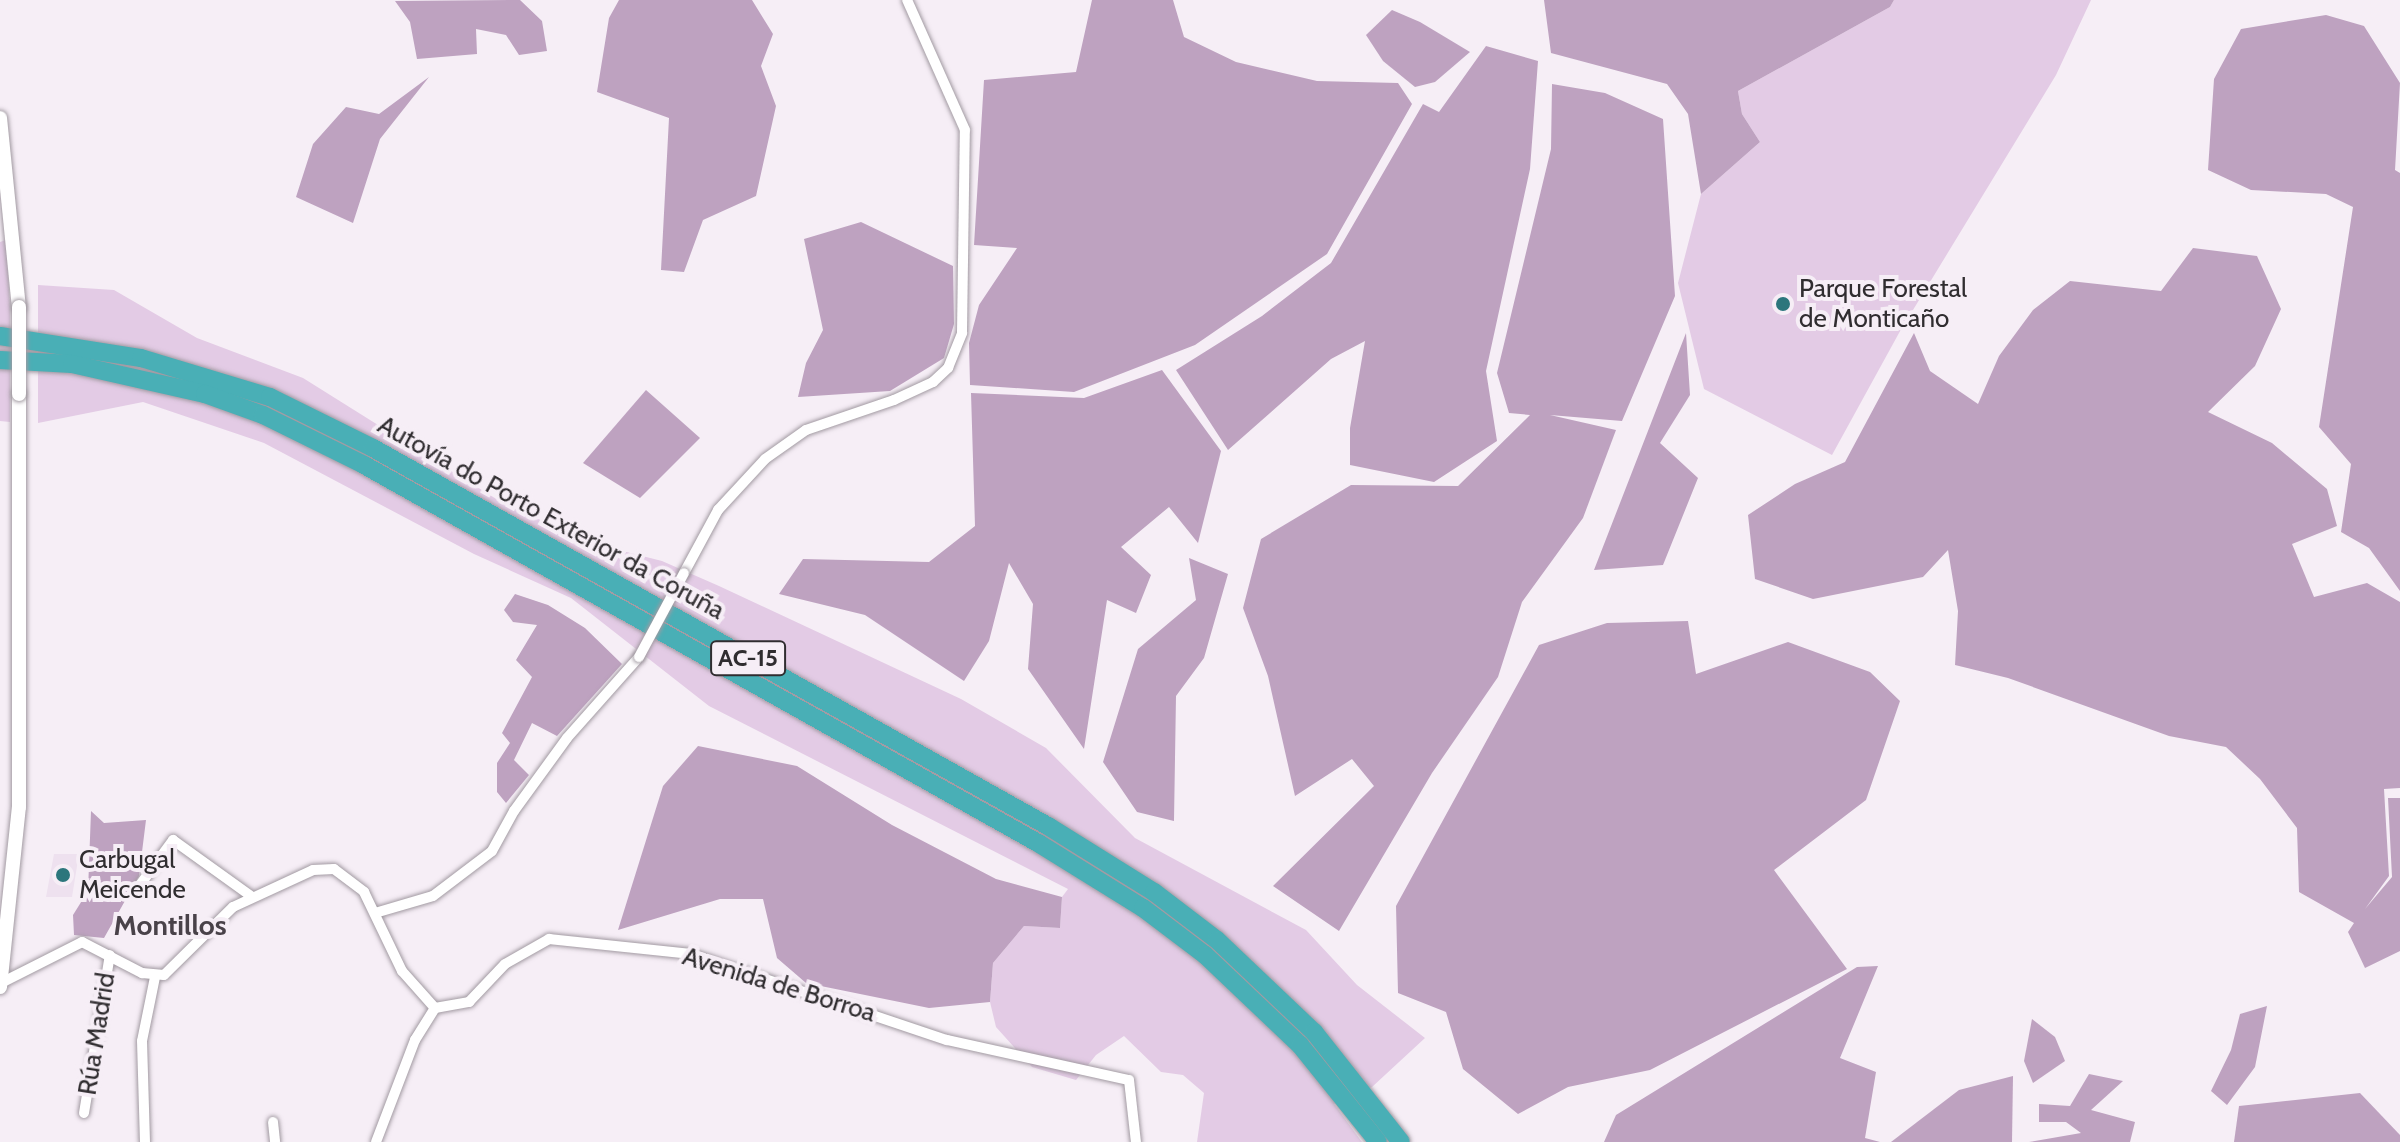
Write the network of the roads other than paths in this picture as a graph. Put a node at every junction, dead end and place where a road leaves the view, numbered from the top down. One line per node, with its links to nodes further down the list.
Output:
1 (907, 0): 7 (street, bridge)
2 (0, 118): 9 (main road, bridge)
3 (0, 336): 21 (highway, Autovía do Porto Exterior da Coruña / AC-15)
4 (0, 360): 20 (highway, Autovía do Porto Exterior da Coruña / AC-15)
5 (137, 889): 6 (street)
6 (251, 896): 7 (street); 11 (street)
7 (375, 913): 13 (street)
8 (110, 955): 10 (street); 11 (street); 14 (street, Rúa Madrid)
9 (3, 957): 10 (street); 12 (main road)
10 (30, 968): 12 (street)
11 (155, 977): 16 (street)
12 (0, 985)
13 (435, 1008): 18 (street); 19 (street, Avenida de Borroa)
14 (84, 1113)
15 (273, 1122): 17 (street)
16 (145, 1142)
17 (275, 1142)
18 (376, 1142)
19 (1136, 1142)
20 (1378, 1142)
21 (1401, 1142)

